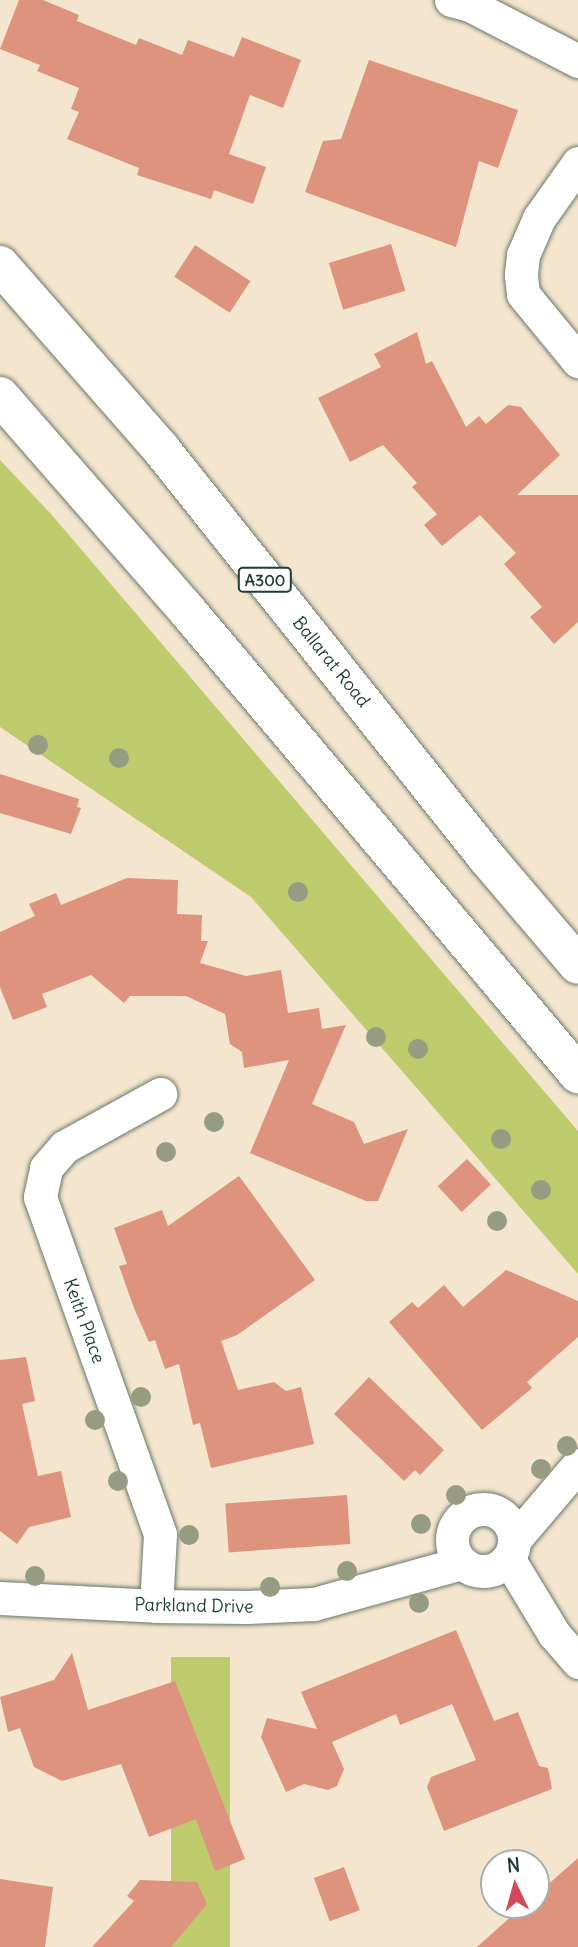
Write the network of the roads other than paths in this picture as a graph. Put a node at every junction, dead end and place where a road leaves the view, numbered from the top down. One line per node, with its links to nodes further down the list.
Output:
1 (451, 0): 2 (street)
2 (578, 61)
3 (578, 163): 5 (street)
4 (0, 265): 7 (highway, Ballarat Road / A300)
5 (578, 360)
6 (0, 396): 8 (highway)
7 (578, 965)
8 (578, 1074)
9 (160, 1094): 14 (street, Keith Place)
10 (578, 1464): 11 (street); 12 (street)
11 (492, 1510): 12 (street); 12 (street)
12 (483, 1553): 14 (street, Parkland Drive); 15 (street)
13 (0, 1598): 14 (street, Parkland Drive)
14 (156, 1606)
15 (578, 1662)

